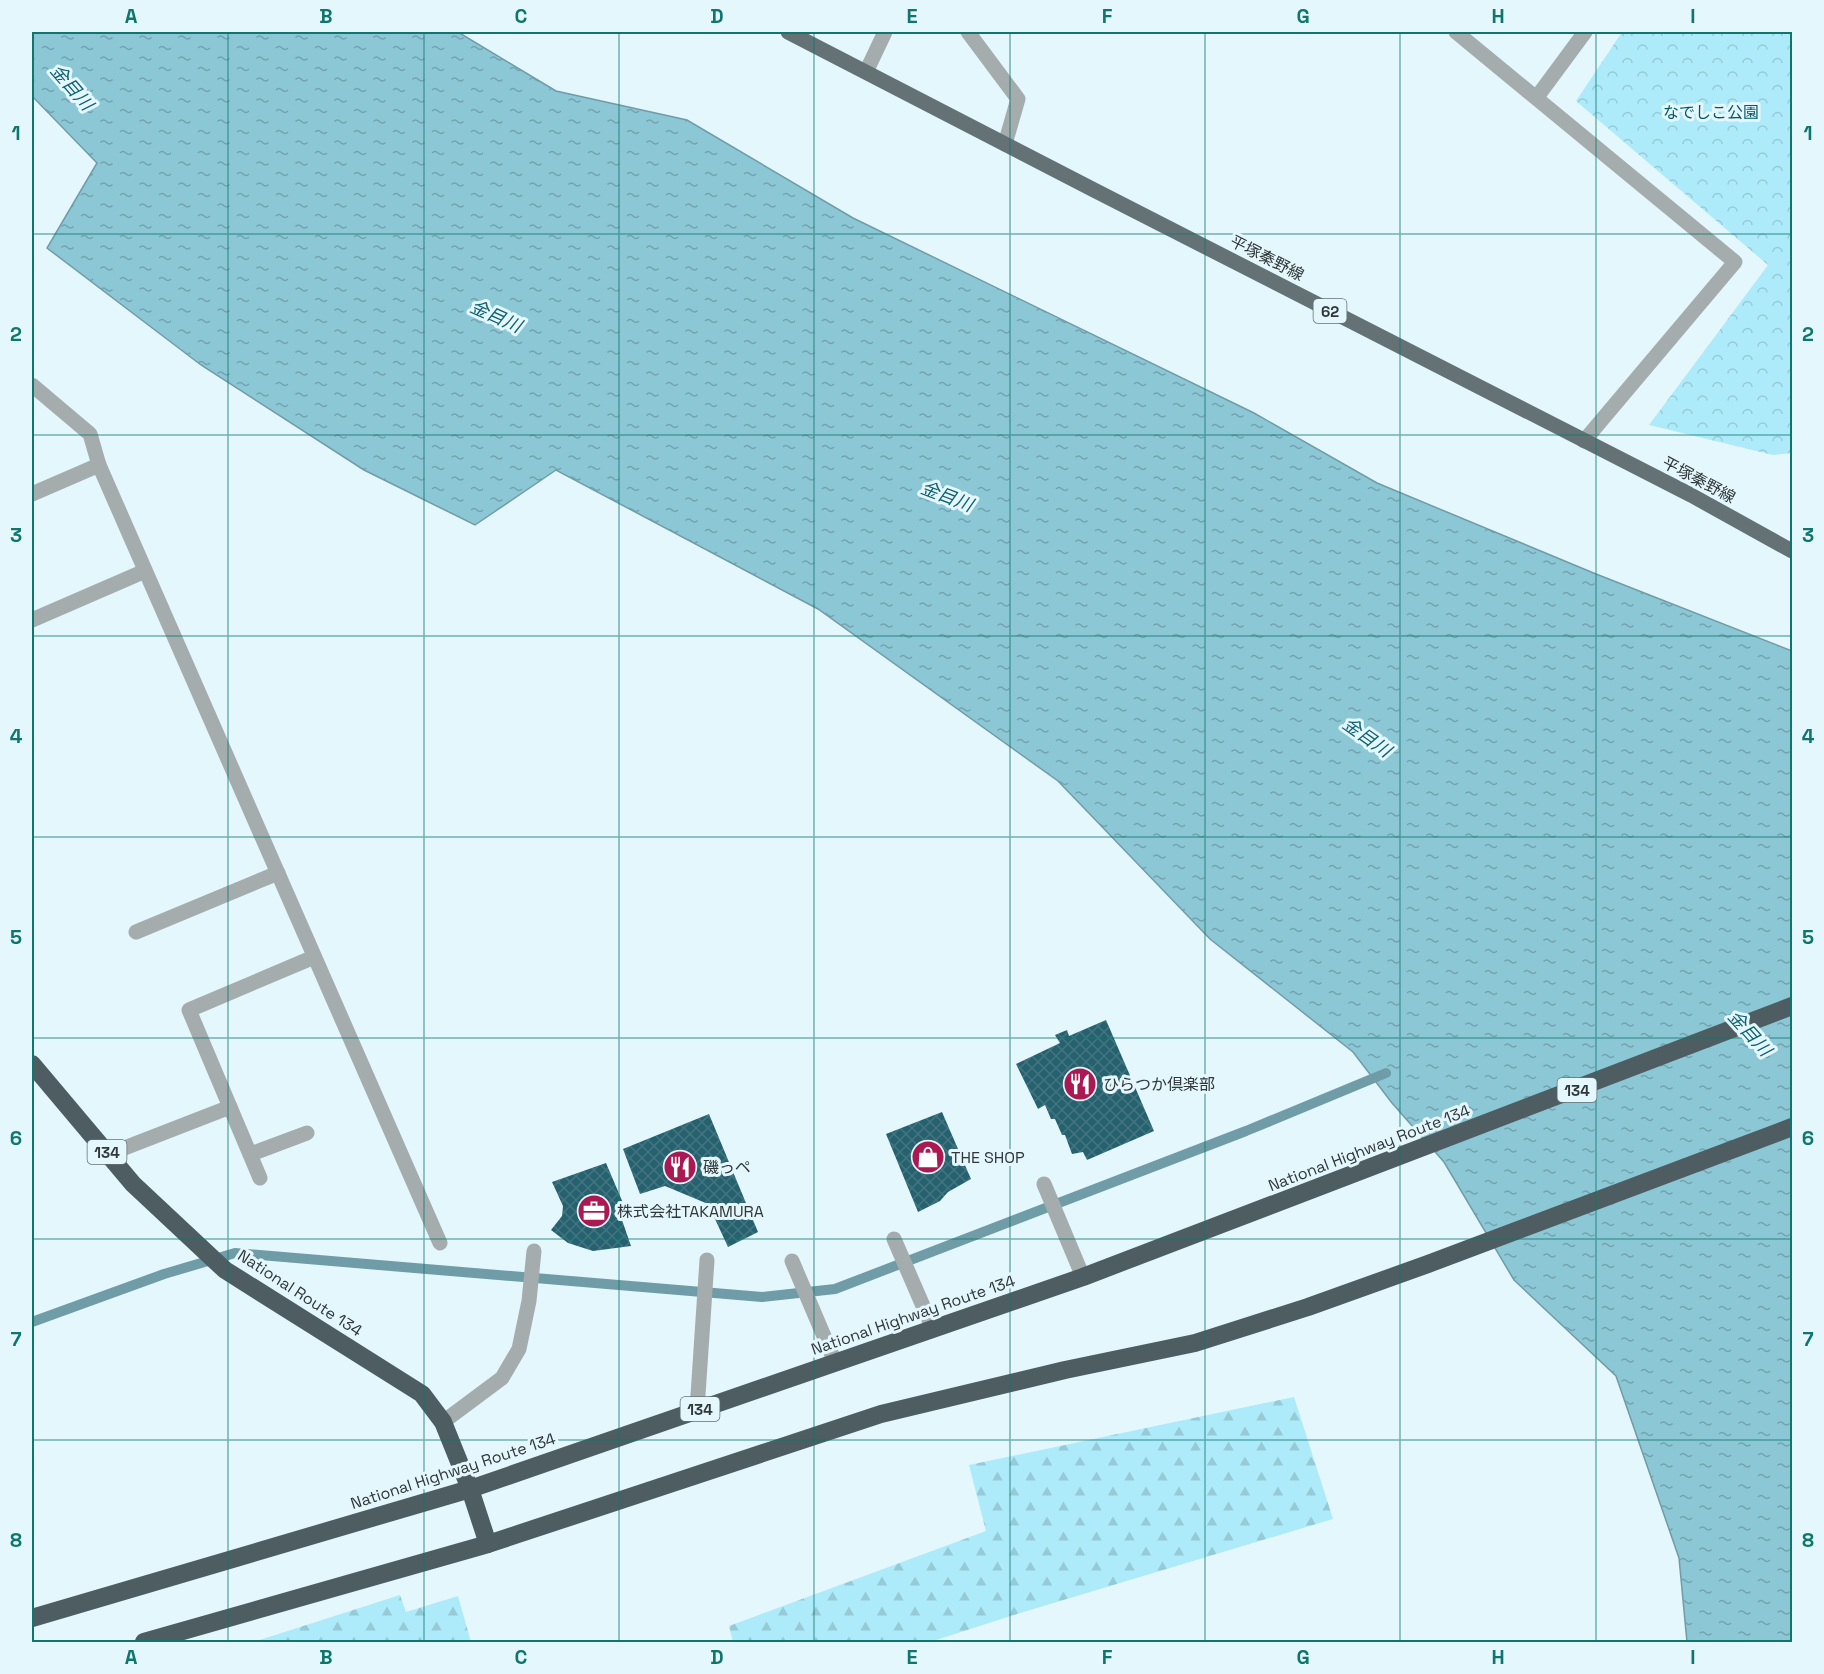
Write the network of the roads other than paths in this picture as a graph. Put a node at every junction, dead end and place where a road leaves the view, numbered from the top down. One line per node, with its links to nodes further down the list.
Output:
1 (788, 32): 6 (main road, 平塚秦野線 / 62)
2 (885, 32): 6 (street)
3 (968, 32): 8 (street)
4 (1456, 32): 7 (street)
5 (1585, 32): 7 (street)
6 (866, 72): 8 (main road, 平塚秦野線 / 62)
7 (1537, 97): 10 (street)
8 (1005, 144): 10 (main road, 平塚秦野線 / 62)
9 (32, 385): 11 (street)
10 (1584, 441): 13 (main road, 平塚秦野線 / 62)
11 (99, 465): 12 (street); 14 (street)
12 (32, 494)
13 (1792, 551)
14 (145, 571): 15 (street); 16 (street)
15 (32, 620)
16 (278, 873): 17 (street); 18 (street)
17 (136, 932)
18 (314, 957): 21 (street); 29 (street)
19 (1792, 1006): 33 (highway, National Highway Route 134 / 134)
20 (32, 1065): 24 (highway, National Route 134 / 134)
21 (230, 1107): 24 (street); 25 (street)
22 (1792, 1127): 39 (highway)
23 (306, 1132): 25 (street)
24 (109, 1155): 37 (highway, National Route 134 / 134)
25 (250, 1155): 26 (street)
26 (260, 1178)
27 (1044, 1184): 33 (street)
28 (894, 1239): 34 (street)
29 (440, 1243)
30 (534, 1251): 37 (street)
31 (707, 1264): 36 (street)
32 (794, 1265): 35 (street)
33 (1083, 1277): 34 (highway, National Highway Route 134 / 134)
34 (933, 1329): 35 (highway, National Highway Route 134 / 134)
35 (835, 1362): 36 (highway, National Highway Route 134 / 134)
36 (698, 1410): 38 (highway, National Highway Route 134 / 134)
37 (443, 1422): 38 (highway, National Route 134 / 134)
38 (470, 1490): 39 (highway, National Route 134 / 134); 40 (highway, National Highway Route 134 / 134)
39 (488, 1544): 41 (highway)
40 (32, 1618)
41 (144, 1642)

